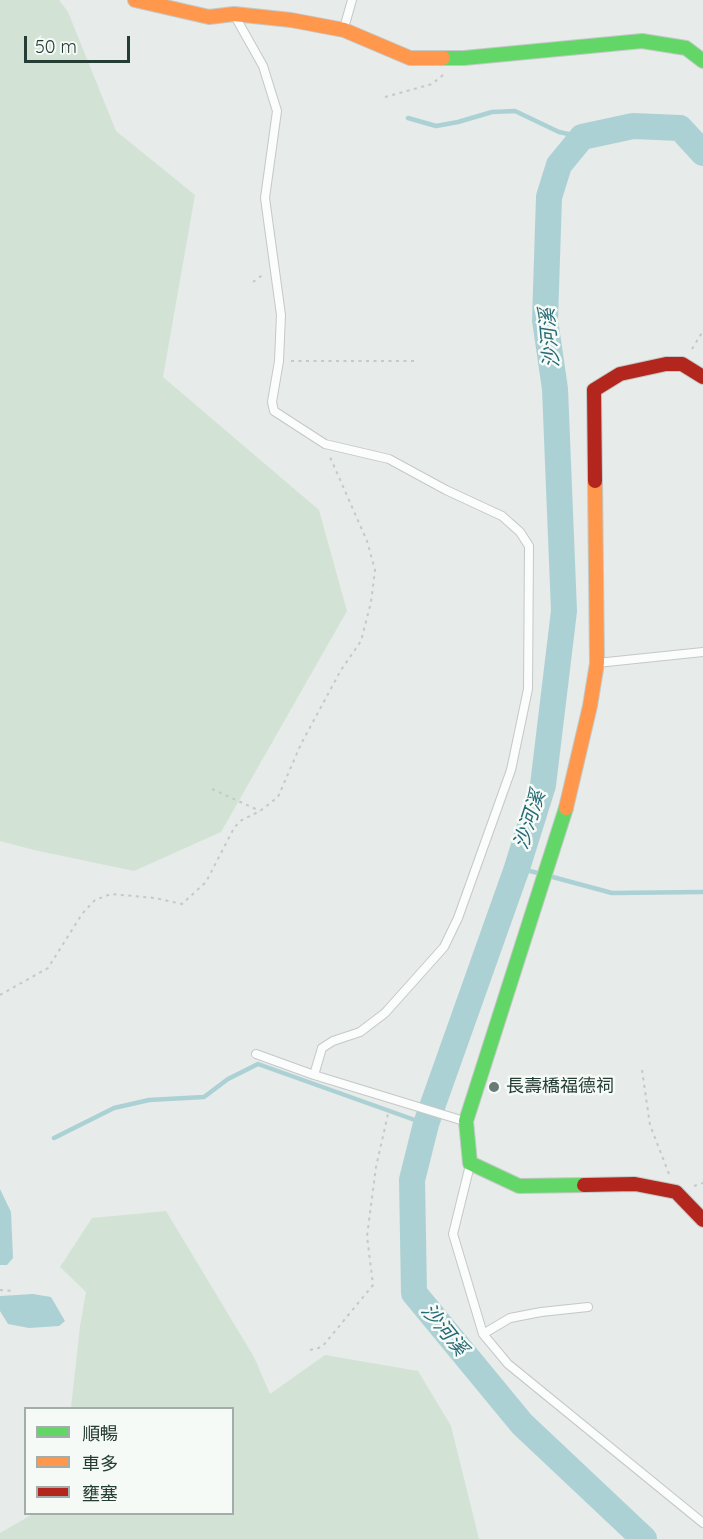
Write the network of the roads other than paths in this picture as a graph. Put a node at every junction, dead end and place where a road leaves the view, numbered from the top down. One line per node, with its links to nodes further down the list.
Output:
1 (135, 0): 3 (street)
2 (352, 0): 4 (lane)
3 (234, 14): 4 (street); 10 (lane)
4 (344, 30): 5 (street)
5 (703, 61)
6 (703, 377): 8 (street)
7 (703, 652): 8 (lane)
8 (597, 663): 11 (street)
9 (256, 1054): 10 (lane)
10 (314, 1075): 11 (lane)
11 (466, 1121): 12 (street)
12 (470, 1163): 13 (street); 15 (lane)
13 (703, 1220)
14 (588, 1307): 15 (lane)
15 (483, 1334): 16 (lane)
16 (703, 1523)

